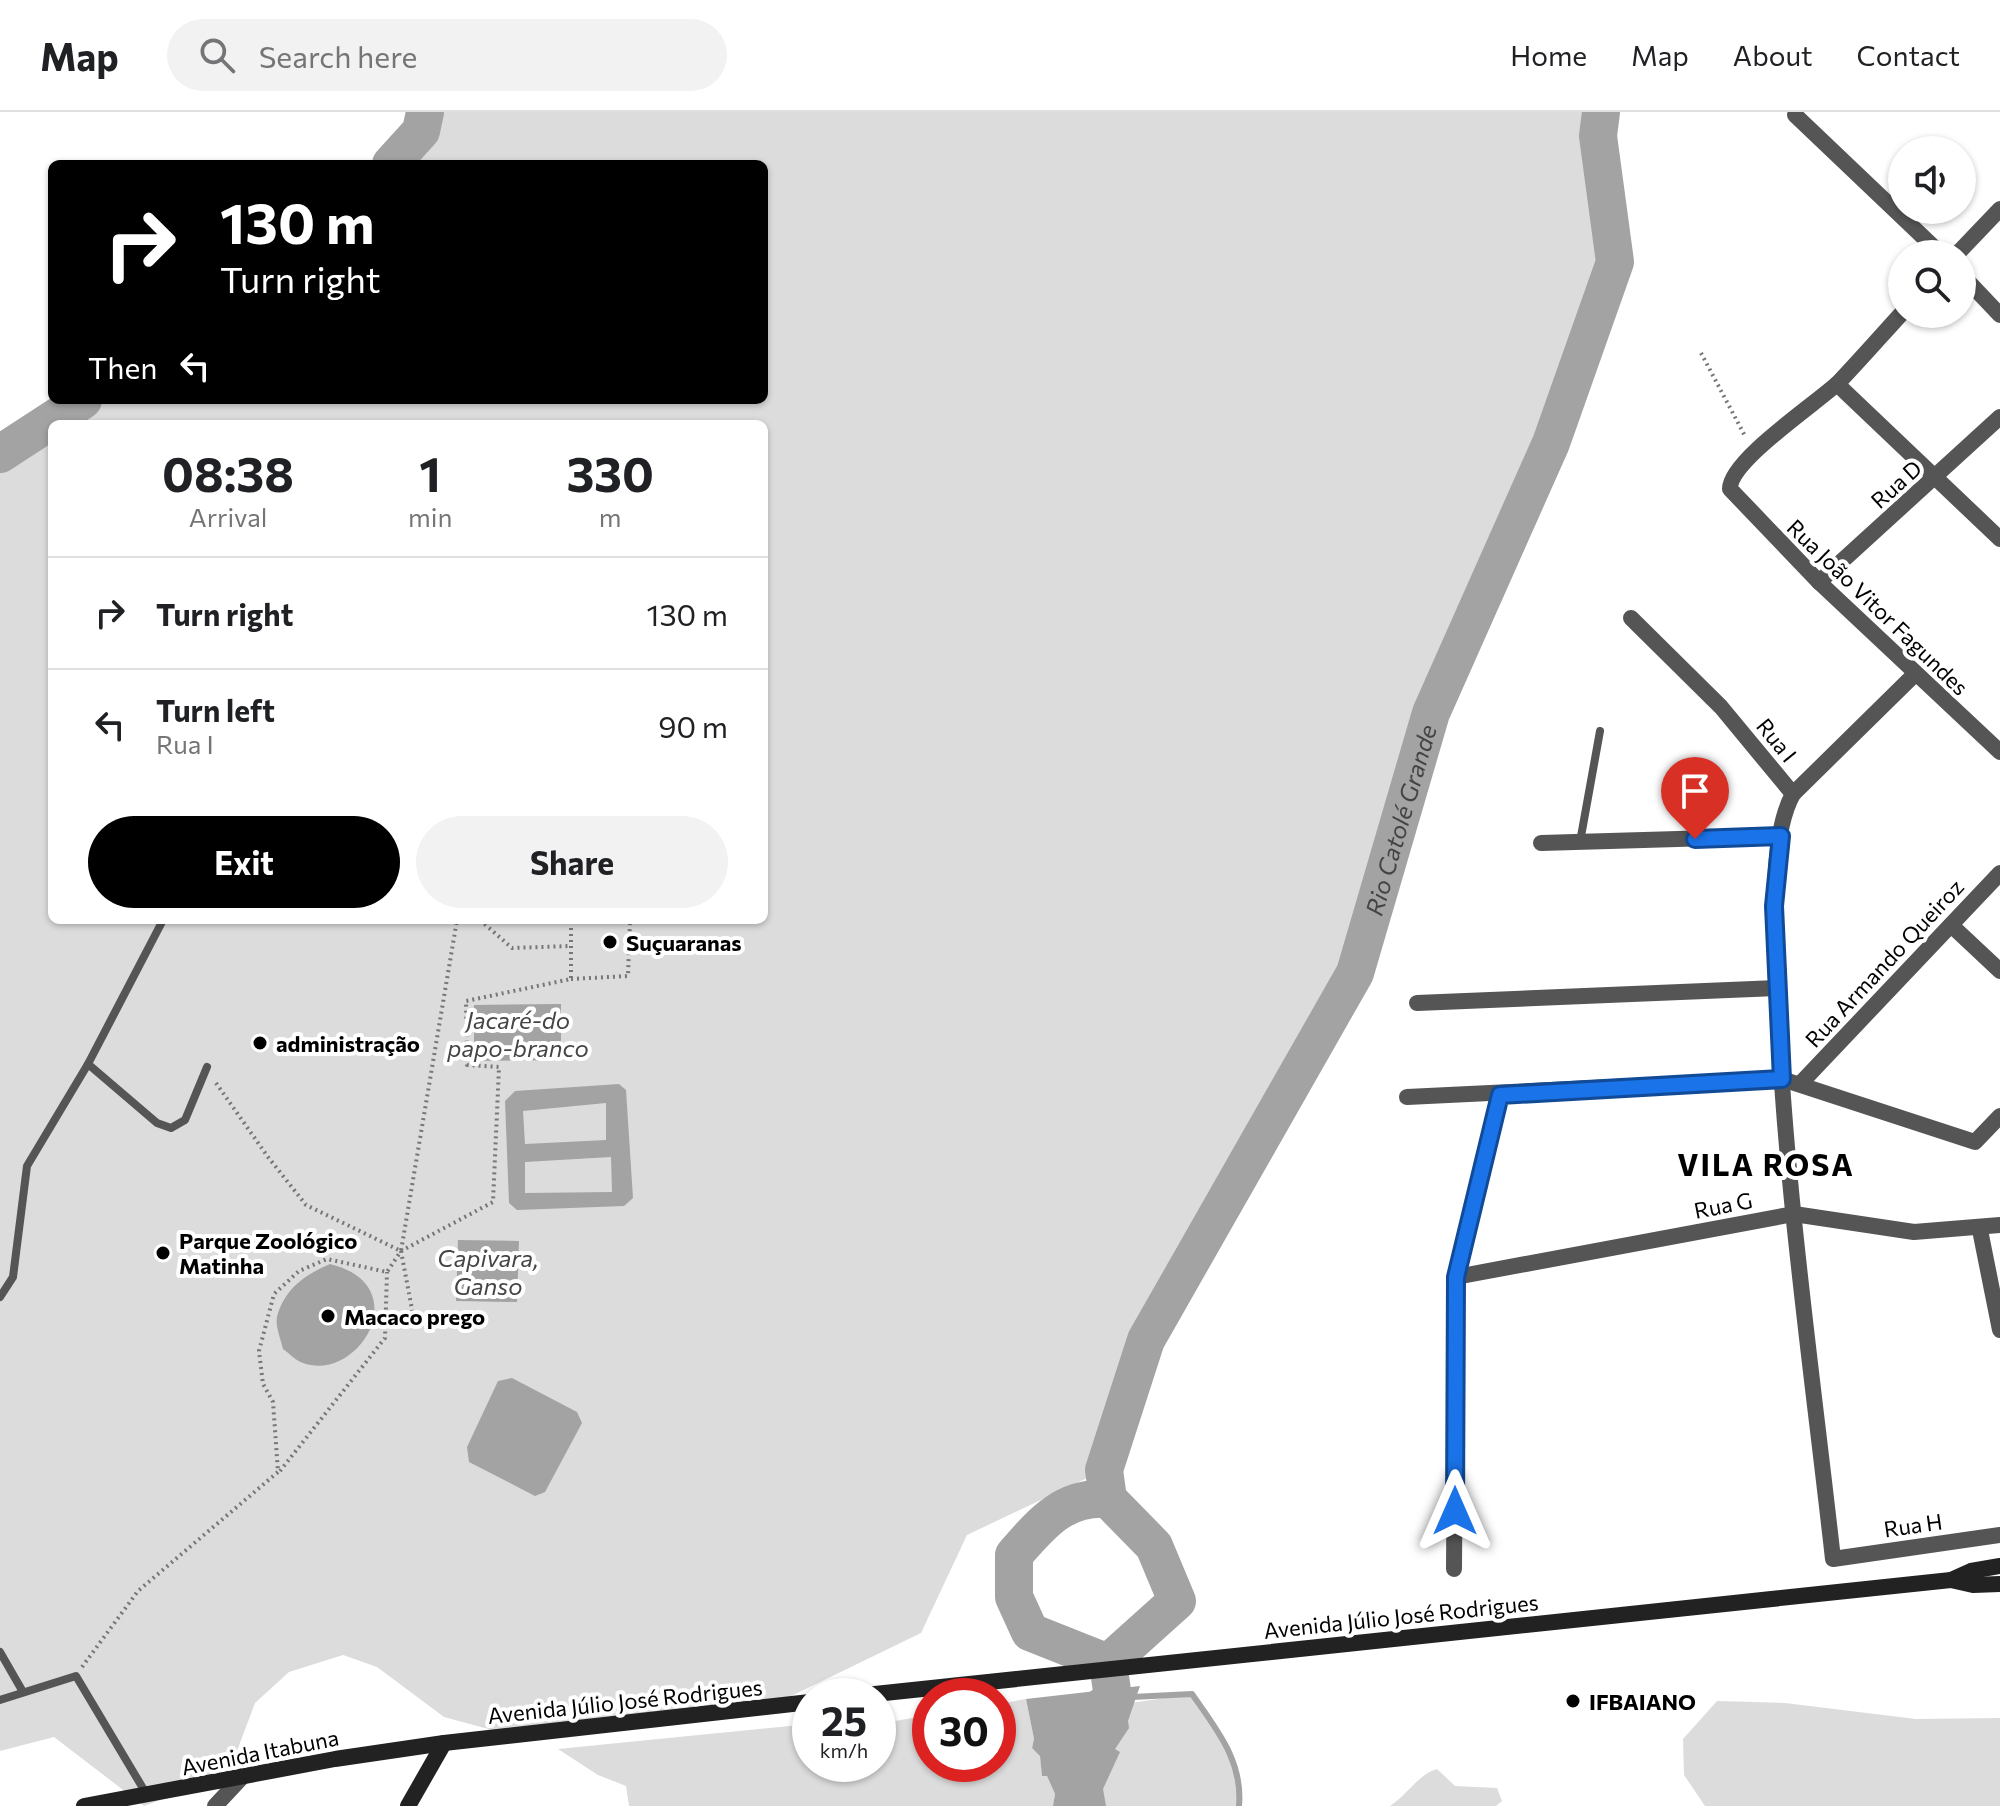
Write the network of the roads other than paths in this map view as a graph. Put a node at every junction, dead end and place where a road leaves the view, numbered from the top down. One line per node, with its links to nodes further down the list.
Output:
1 (1795, 115): 3 (street)
2 (2000, 209): 4 (street)
3 (1926, 240)
4 (1970, 240)
5 (1976, 290): 6 (street)
6 (2000, 315)
7 (1888, 328): 8 (street)
8 (1837, 384): 10 (street); 12 (street, Rua João Vitor Fagundes)
9 (2000, 417): 10 (street, Rua D)
10 (1937, 478): 11 (street); 12 (street, Rua D)
11 (2000, 539)
12 (1819, 582): 14 (street, Rua João Vitor Fagundes)
13 (1631, 618): 17 (street, Rua I)
14 (1914, 675): 16 (street, Rua João Vitor Fagundes); 17 (street)
15 (1600, 731): 19 (lane)
16 (2000, 752)
17 (1793, 794): 18 (street, Rua I)
18 (1781, 836): 19 (street); 25 (street, Rua I)
19 (1580, 842): 20 (street)
20 (1541, 843)
21 (2000, 873): 23 (street, Rua Armando Queiroz)
22 (161, 924): 27 (lane)
23 (1951, 925): 24 (street); 30 (street, Rua Armando Queiroz)
24 (2000, 971)
25 (1777, 988): 26 (street); 29 (street, Rua I)
26 (1417, 1003)
27 (88, 1064): 28 (lane); 38 (lane)
28 (207, 1067)
29 (1782, 1079): 30 (street); 31 (street); 34 (street, Rua I)
30 (1800, 1084): 33 (street)
31 (1500, 1095): 32 (street); 37 (street)
32 (1407, 1097)
33 (2000, 1116)
34 (1794, 1214): 36 (street, Rua G); 37 (street, Rua G); 41 (street, Rua I)
35 (2000, 1225): 36 (street, Rua G)
36 (1980, 1230): 39 (street)
37 (1456, 1277): 43 (street)
38 (0, 1297)
39 (2000, 1330)
40 (2000, 1535): 41 (street, Rua H)
41 (1833, 1559)
42 (2000, 1566): 44 (main road, Avenida Júlio José Rodrigues)
43 (1454, 1569)
44 (1951, 1580): 45 (main road, Avenida Júlio José Rodrigues); 47 (main road, Avenida Júlio José Rodrigues)
45 (2000, 1584)
46 (0, 1652): 48 (lane)
47 (896, 1691)
48 (23, 1692): 49 (lane); 53 (lane)
49 (0, 1700)
50 (792, 1704): 51 (main road, Avenida Júlio José Rodrigues)
51 (444, 1743): 52 (main road, Avenida Itabuna); 56 (main road)
52 (243, 1776): 53 (main road, Avenida Itabuna); 55 (street)
53 (147, 1796): 54 (main road, Avenida Itabuna)
54 (84, 1806)
55 (215, 1806)
56 (408, 1806)

